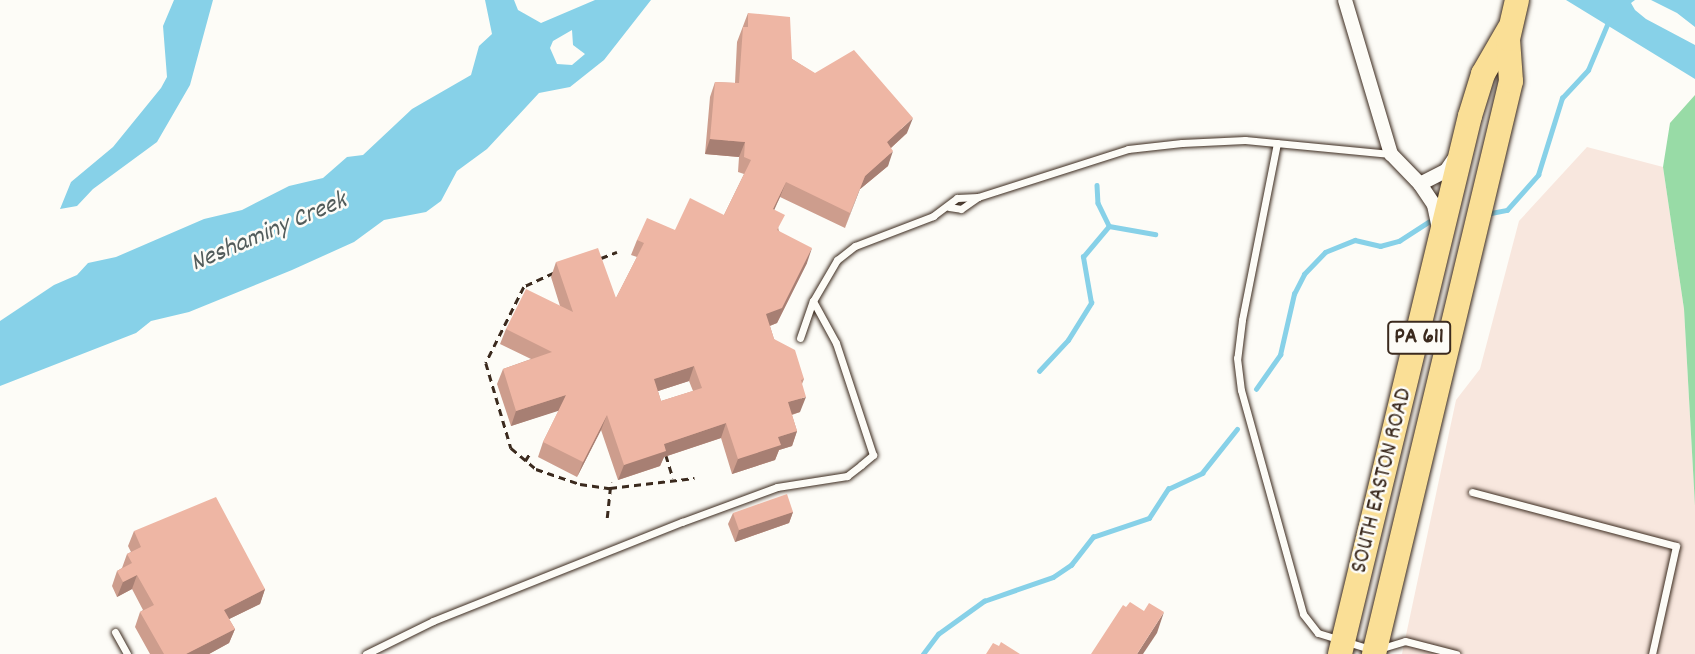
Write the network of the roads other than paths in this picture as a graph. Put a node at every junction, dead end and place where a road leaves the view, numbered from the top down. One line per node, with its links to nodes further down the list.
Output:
1 (1345, 0): 5 (street)
2 (1514, 11): 3 (highway, SOUTH EASTON ROAD / PA 611); 13 (highway, SOUTH EASTON ROAD / PA 611)
3 (1465, 136): 6 (street); 7 (highway, SOUTH EASTON ROAD / PA 611)
4 (1277, 143): 5 (lane); 8 (lane); 12 (lane)
5 (1391, 154): 6 (street)
6 (1420, 184): 7 (street)
7 (1440, 240): 12 (highway, SOUTH EASTON ROAD / PA 611)
8 (813, 302): 9 (lane); 15 (lane)
9 (800, 338)
10 (1472, 492): 17 (lane)
11 (115, 632): 14 (lane)
12 (1342, 648): 13 (lane)
13 (1376, 653): 16 (lane)
14 (127, 654)
15 (366, 654)
16 (1456, 654)
17 (1652, 654)

